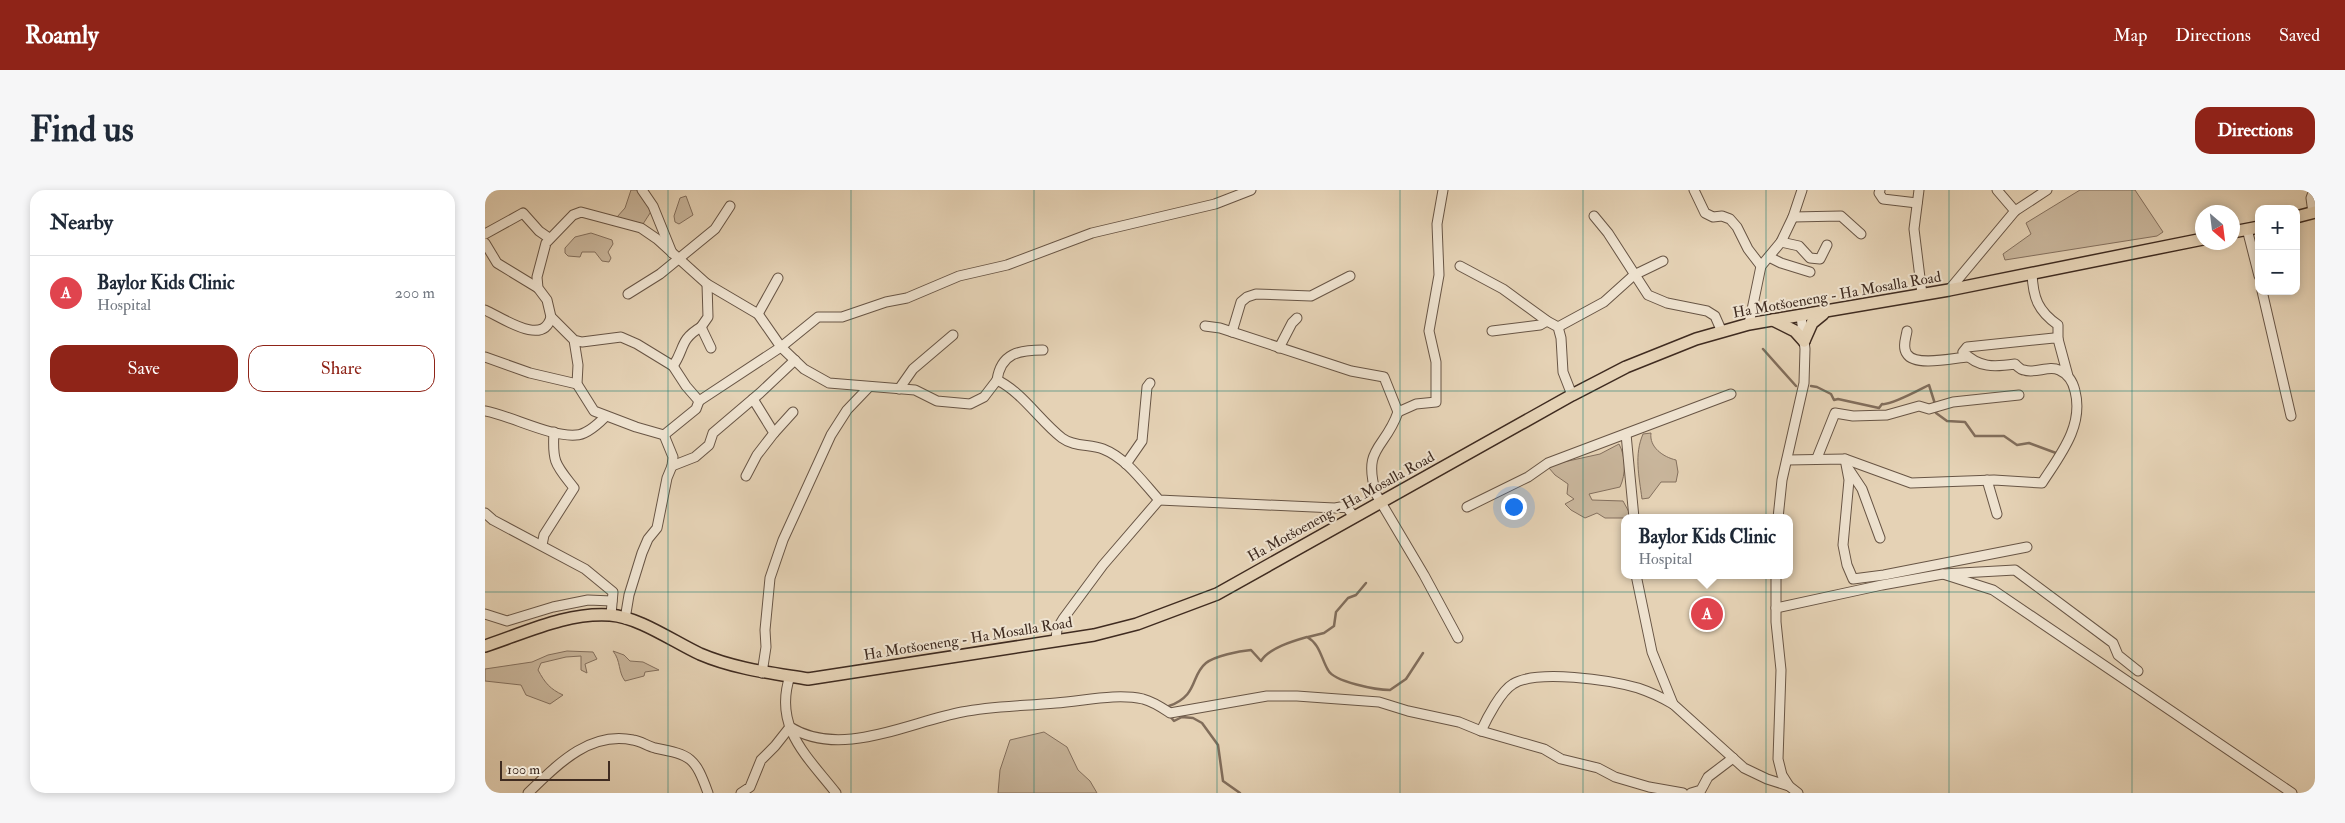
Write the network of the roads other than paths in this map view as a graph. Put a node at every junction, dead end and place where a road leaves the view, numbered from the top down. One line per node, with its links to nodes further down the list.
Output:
1 (642, 190): 29 (street)
2 (1251, 190): 65 (street)
3 (1443, 190): 86 (street)
4 (1694, 190): 33 (street)
5 (1802, 190): 18 (street)
6 (1880, 190): 12 (street)
7 (1919, 190): 12 (street)
8 (1997, 190): 14 (street)
9 (2047, 190): 11 (street)
10 (2314, 190): 15 (street)
11 (2040, 193): 14 (street)
12 (1917, 204): 43 (street)
13 (730, 206): 29 (street)
14 (2015, 211): 41 (street)
15 (2314, 213): 17 (main road)
16 (1594, 216): 36 (street)
17 (2300, 216)
18 (1793, 217): 22 (street); 25 (street)
19 (2253, 228): 20 (main road); 28 (street)
20 (2240, 231)
21 (485, 234): 23 (street)
22 (1861, 234)
23 (549, 238): 29 (street); 40 (street)
24 (2195, 240): 35 (main road, Ha Motšoeneng - Ha Mosalla Road)
25 (1781, 242): 27 (street); 30 (street)
26 (485, 244): 40 (street)
27 (1827, 245)
28 (2256, 250)
29 (675, 256): 39 (street); 42 (street)
30 (1769, 257): 33 (street); 34 (street)
31 (1663, 261): 36 (street)
32 (1460, 266): 52 (street)
33 (1761, 266): 53 (street)
34 (1810, 272)
35 (2032, 273): 41 (main road, Ha Motšoeneng - Ha Mosalla Road); 63 (street)
36 (1634, 275): 55 (street); 60 (street)
37 (1350, 276): 59 (street)
38 (779, 278): 47 (street)
39 (707, 284): 47 (street); 56 (street)
40 (538, 288): 49 (street)
41 (1949, 290): 43 (main road, Ha Motšoeneng - Ha Mosalla Road)
42 (628, 294)
43 (1922, 294): 46 (main road, Ha Motšoeneng - Ha Mosalla Road)
44 (2263, 295): 87 (street)
45 (485, 310): 49 (street)
46 (1827, 312): 48 (main road, Ha Motšoeneng - Ha Mosalla Road); 64 (main road)
47 (758, 314): 65 (street)
48 (1801, 316): 51 (main road, Ha Motšoeneng - Ha Mosalla Road); 64 (street)
49 (551, 317): 62 (street)
50 (1297, 318): 67 (street)
51 (1773, 320): 53 (main road, Ha Motšoeneng - Ha Mosalla Road); 64 (main road)
52 (1547, 321): 55 (street); 57 (street)
53 (1749, 324): 60 (main road, Ha Motšoeneng - Ha Mosalla Road)
54 (1205, 326): 59 (street)
55 (1558, 327): 80 (street)
56 (701, 328): 66 (street); 72 (street)
57 (1492, 331)
58 (1907, 331): 70 (street)
59 (1231, 332): 67 (street)
60 (1722, 332): 80 (main road, Ha Motšoeneng - Ha Mosalla Road)
61 (953, 335): 78 (street)
62 (574, 340): 72 (street); 76 (street)
63 (2058, 340): 70 (street); 73 (street)
64 (1804, 341): 94 (street)
65 (781, 347): 71 (street); 83 (street)
66 (711, 348)
67 (1279, 348): 86 (street)
68 (1043, 350): 74 (street)
69 (485, 357): 76 (street)
70 (1967, 357): 73 (street)
71 (795, 360): 77 (street); 82 (street)
72 (673, 366): 83 (street)
73 (2068, 376): 99 (street)
74 (997, 380): 78 (street); 96 (street)
75 (1150, 383): 96 (street)
76 (577, 384): 88 (street)
77 (869, 387): 78 (street); 123 (street)
78 (899, 389)
79 (1731, 394): 91 (street)
80 (1572, 395): 101 (main road, Ha Motšoeneng - Ha Mosalla Road)
81 (2019, 395): 93 (street)
82 (753, 398): 90 (street); 97 (street)
83 (699, 401): 92 (street)
84 (485, 411): 89 (street)
85 (793, 412): 90 (street)
86 (1398, 412): 101 (street)
87 (2291, 416)
88 (605, 417): 89 (street); 92 (street)
89 (554, 432): 109 (street)
90 (774, 433): 98 (street)
91 (1626, 434): 102 (street); 104 (street)
92 (664, 435): 97 (street)
93 (1817, 458): 94 (street); 95 (street)
94 (1787, 460): 105 (street)
95 (1846, 463): 99 (street); 108 (street); 110 (street)
96 (1126, 464): 100 (street)
97 (673, 466): 118 (street)
98 (745, 476)
99 (1987, 480): 106 (street)
100 (1159, 500): 107 (street); 120 (street)
101 (1381, 501): 107 (main road, Ha Motšoeneng - Ha Mosalla Road); 119 (street)
102 (1467, 507)
103 (485, 512): 109 (street)
104 (1634, 514)
105 (1778, 514)
106 (1997, 514)
107 (1353, 517): 120 (main road, Ha Motšoeneng - Ha Mosalla Road)
108 (1880, 538)
109 (541, 545): 114 (street)
110 (2027, 547)
111 (1943, 574): 115 (street); 122 (street); 137 (street)
112 (1638, 579): 125 (street)
113 (1776, 579): 115 (street)
114 (612, 601): 116 (street); 117 (street)
115 (1776, 608): 129 (street)
116 (485, 614)
117 (611, 615): 118 (main road, Ha Motšoeneng - Ha Mosalla Road); 121 (main road, Ha Motšoeneng - Ha Mosalla Road)
118 (625, 619): 123 (main road, Ha Motšoeneng - Ha Mosalla Road)
119 (1458, 638)
120 (1056, 640): 124 (main road, Ha Motšoeneng - Ha Mosalla Road)
121 (485, 646)
122 (2138, 671)
123 (762, 673): 124 (main road, Ha Motšoeneng - Ha Mosalla Road)
124 (790, 676): 126 (street)
125 (1673, 704): 127 (street); 128 (street)
126 (790, 727): 127 (street); 132 (street); 133 (street)
127 (1481, 731): 134 (street)
128 (1733, 758): 129 (street); 135 (street)
129 (1789, 786): 136 (street)
130 (528, 793): 131 (street)
131 (708, 793)
132 (741, 793)
133 (836, 793)
134 (1683, 793)
135 (1691, 793)
136 (1798, 793)
137 (2292, 793)

